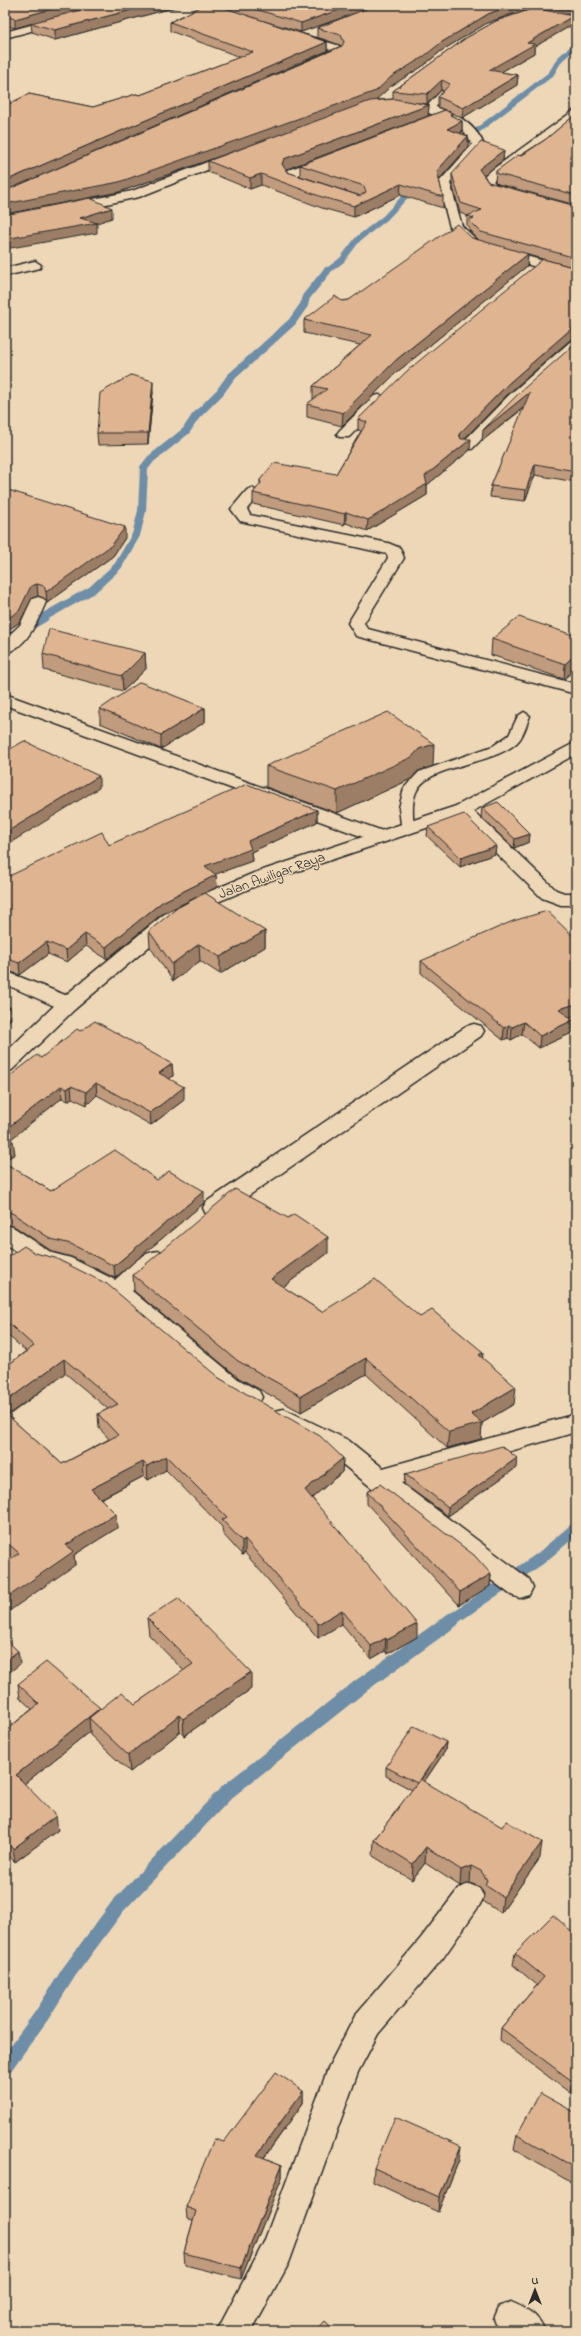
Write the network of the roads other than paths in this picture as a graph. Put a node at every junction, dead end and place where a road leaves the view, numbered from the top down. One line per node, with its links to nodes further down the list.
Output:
1 (117, 5): 4 (street)
2 (317, 32): 5 (street)
3 (287, 33): 5 (street)
4 (5, 35)
5 (302, 37): 6 (street)
6 (306, 67)
7 (444, 93): 10 (lane)
8 (388, 103): 10 (street)
9 (576, 112): 14 (street)
10 (429, 115): 16 (street)
11 (249, 151): 15 (street)
12 (337, 156): 13 (street)
13 (322, 188)
14 (523, 196)
15 (57, 210)
16 (456, 227): 17 (street); 18 (street)
17 (444, 235)
18 (539, 264): 21 (street); 22 (street)
19 (35, 265): 20 (street)
20 (5, 272)
21 (527, 274)
22 (576, 274)
23 (576, 344): 26 (street)
24 (392, 388): 25 (street)
25 (344, 434)
26 (467, 446)
27 (252, 493): 30 (street)
28 (38, 602): 29 (street)
29 (5, 648)
30 (576, 689)
31 (5, 699): 36 (street)
32 (524, 716): 35 (lane)
33 (576, 747): 34 (street, Jalan Awiligar Raya)
34 (462, 810): 35 (street, Jalan Awiligar Raya); 37 (street)
35 (407, 829): 36 (street, Jalan Awiligar Raya)
36 (381, 837): 39 (street, Jalan Awiligar Raya)
37 (576, 899)
38 (5, 977): 39 (street)
39 (68, 1004): 41 (street, Jalan Awiligar Raya)
40 (474, 1031): 42 (street)
41 (5, 1065)
42 (199, 1222)
43 (5, 1233): 45 (street)
44 (170, 1246): 45 (street)
45 (117, 1291): 47 (street)
46 (576, 1423): 47 (street)
47 (379, 1479): 48 (street)
48 (520, 1587)
49 (469, 1897): 50 (street)
50 (234, 2331)

